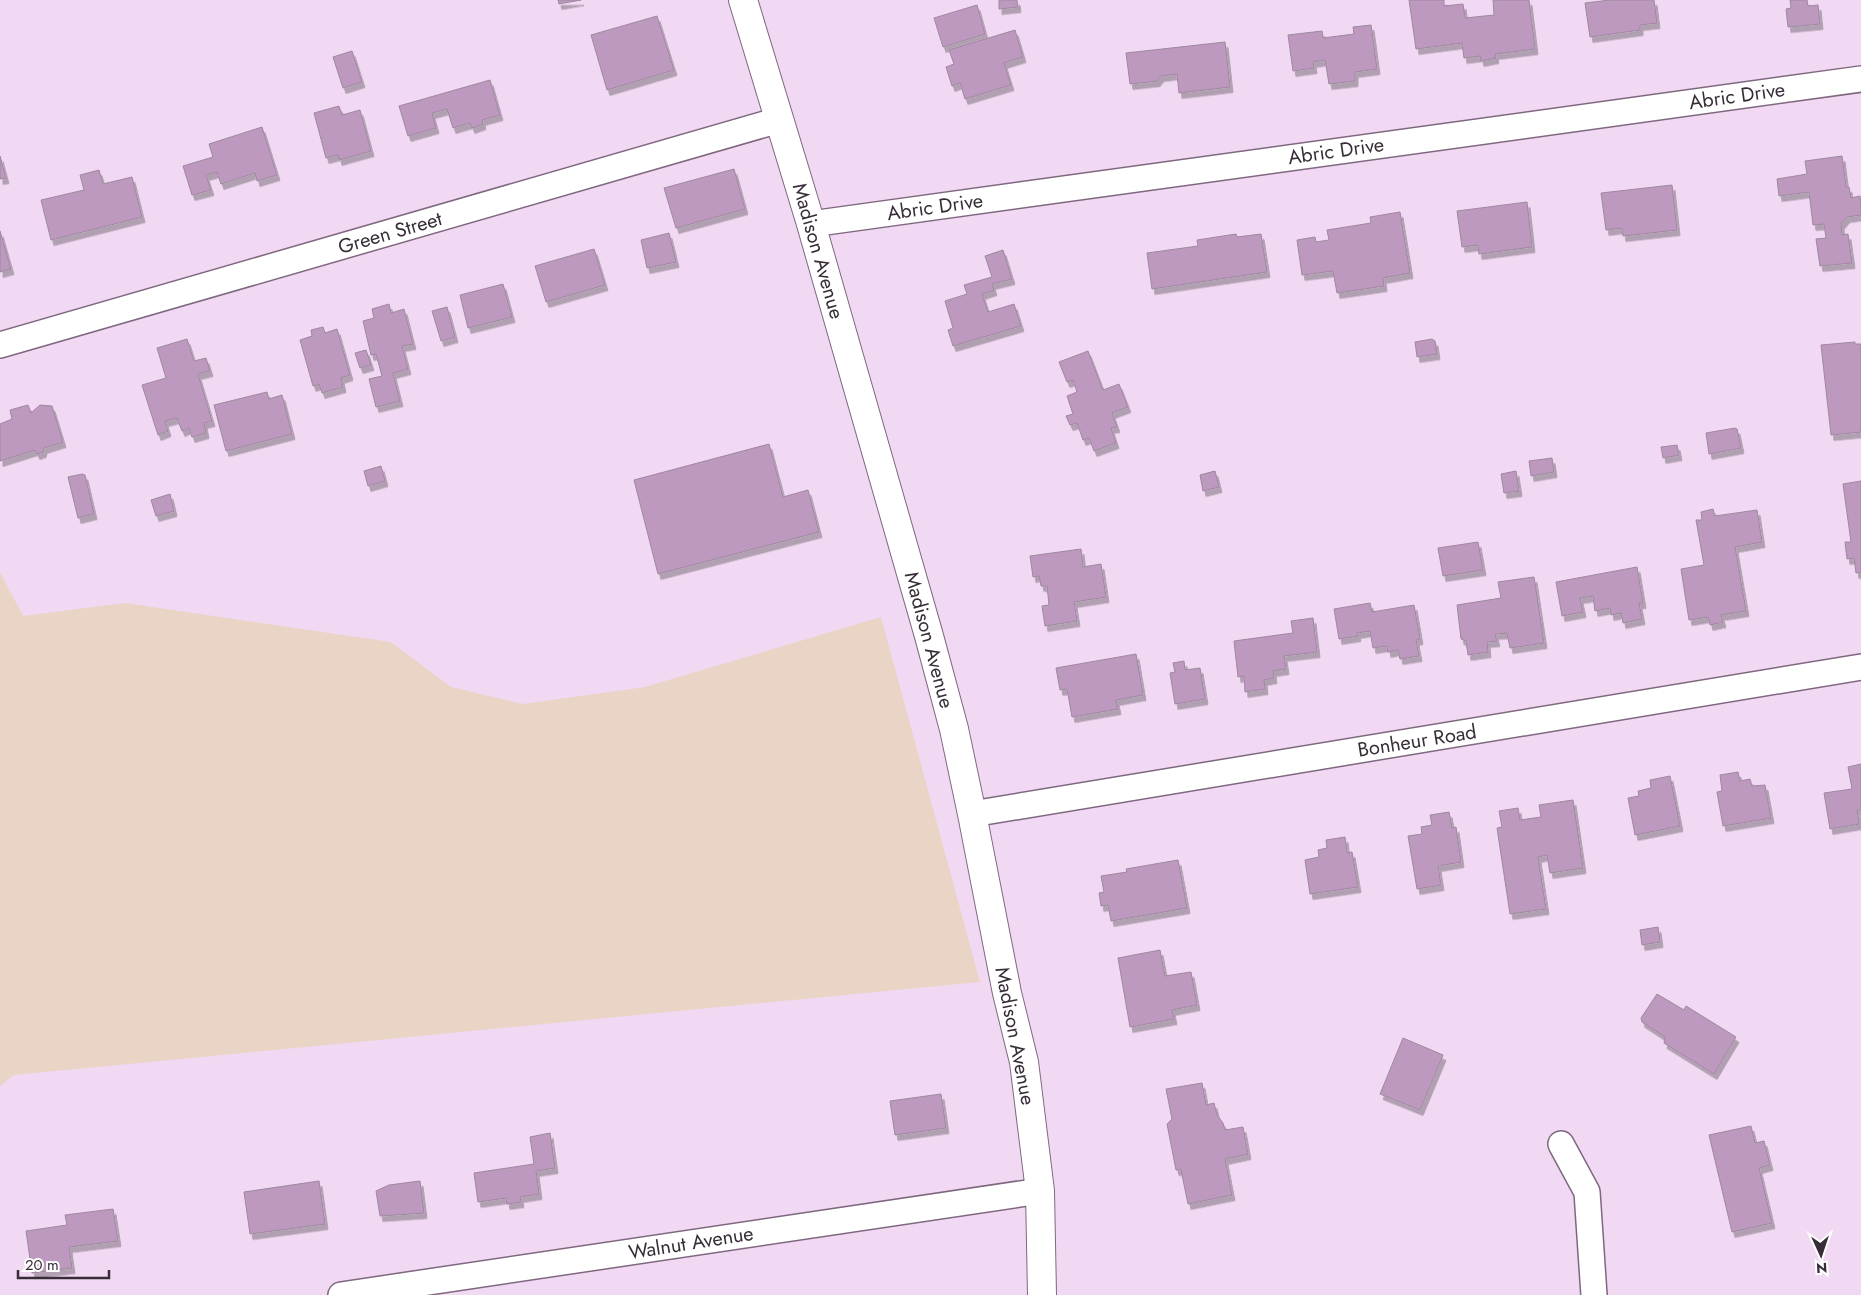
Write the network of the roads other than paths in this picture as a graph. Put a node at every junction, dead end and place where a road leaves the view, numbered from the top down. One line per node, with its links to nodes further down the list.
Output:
1 (743, 0): 3 (street, Madison Avenue)
2 (1861, 79): 4 (street, Abric Drive)
3 (779, 120): 4 (street, Madison Avenue); 5 (street, Green Street)
4 (811, 224): 7 (street, Madison Avenue)
5 (0, 345)
6 (1861, 667): 7 (street, Bonheur Road)
7 (972, 814): 9 (street, Madison Avenue)
8 (1561, 1144): 12 (street)
9 (1040, 1191): 10 (street, Walnut Avenue); 11 (street, Madison Avenue)
10 (341, 1295)
11 (1042, 1295)
12 (1594, 1295)

